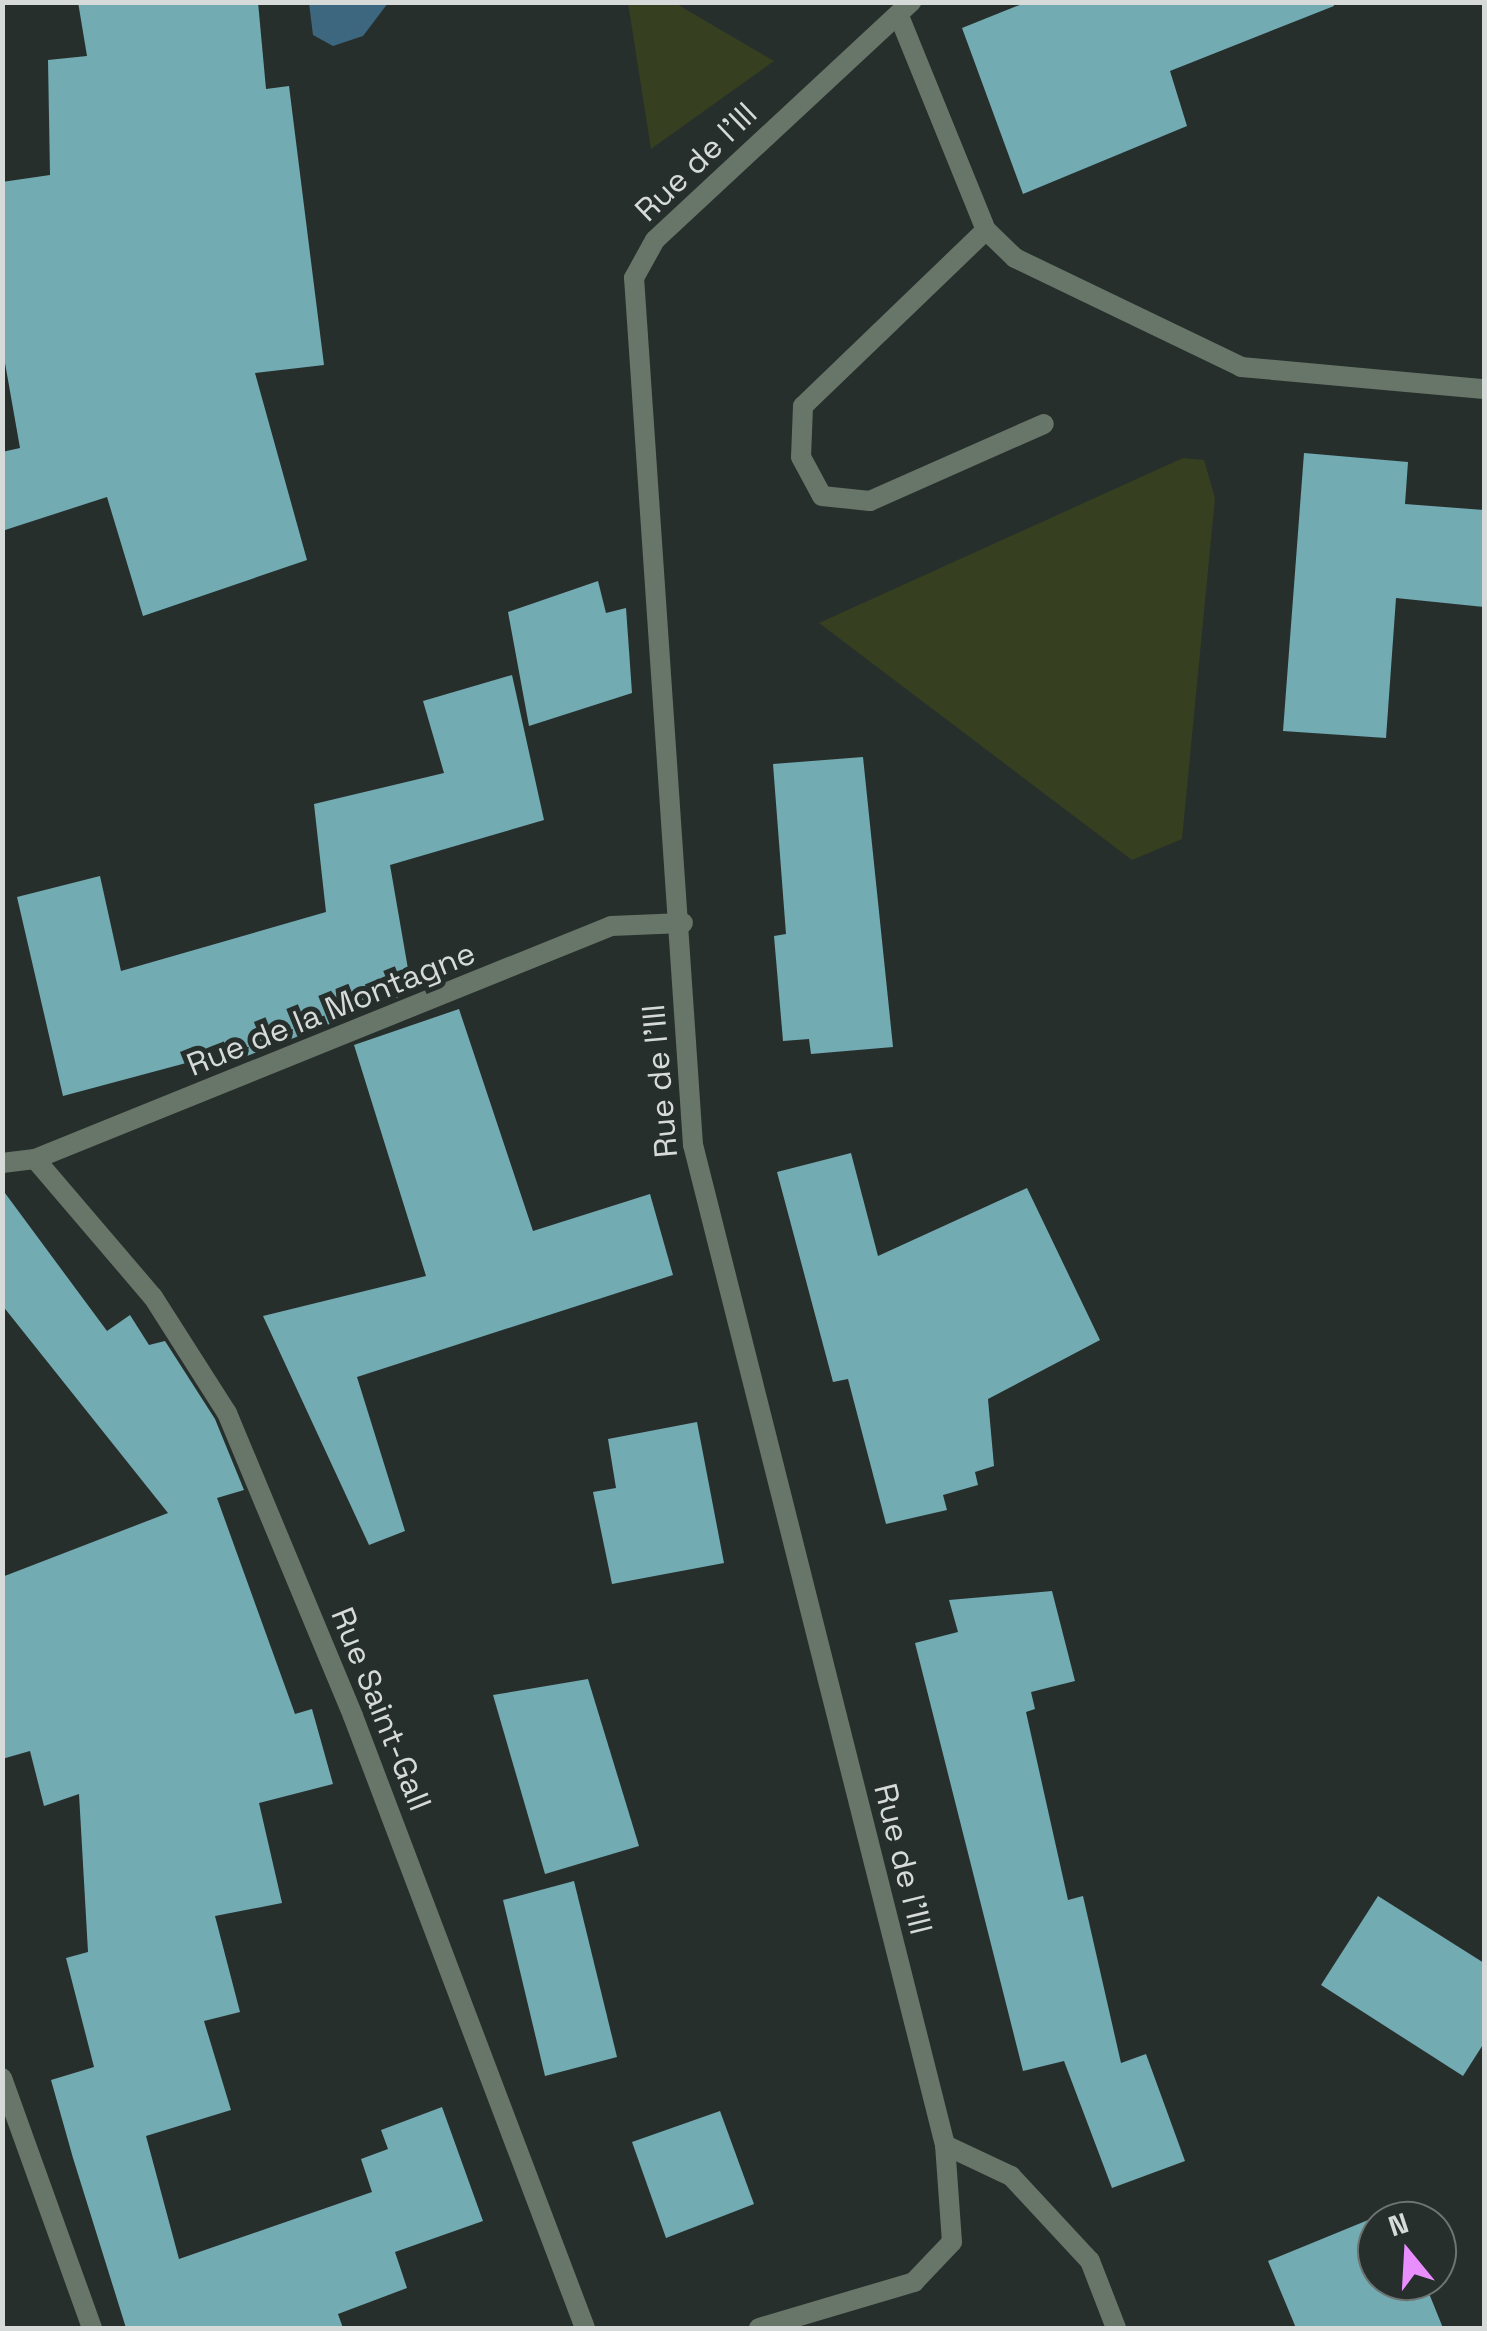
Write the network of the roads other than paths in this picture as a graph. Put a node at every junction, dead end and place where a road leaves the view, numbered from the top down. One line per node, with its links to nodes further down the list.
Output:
1 (905, 9): 2 (street); 5 (street, Rue de l'Ill)
2 (986, 230): 3 (street); 4 (street)
3 (1484, 388)
4 (1044, 424)
5 (684, 923): 6 (street, Rue de la Montagne); 9 (street, Rue de l'Ill)
6 (35, 1160): 7 (street, Rue de la Montagne); 11 (street, Rue Saint-Gall)
7 (2, 1164)
8 (2, 2078): 10 (street)
9 (945, 2145): 12 (street, Rue de l'Ill); 13 (street)
10 (92, 2328)
11 (585, 2328)
12 (759, 2328)
13 (1116, 2328)

